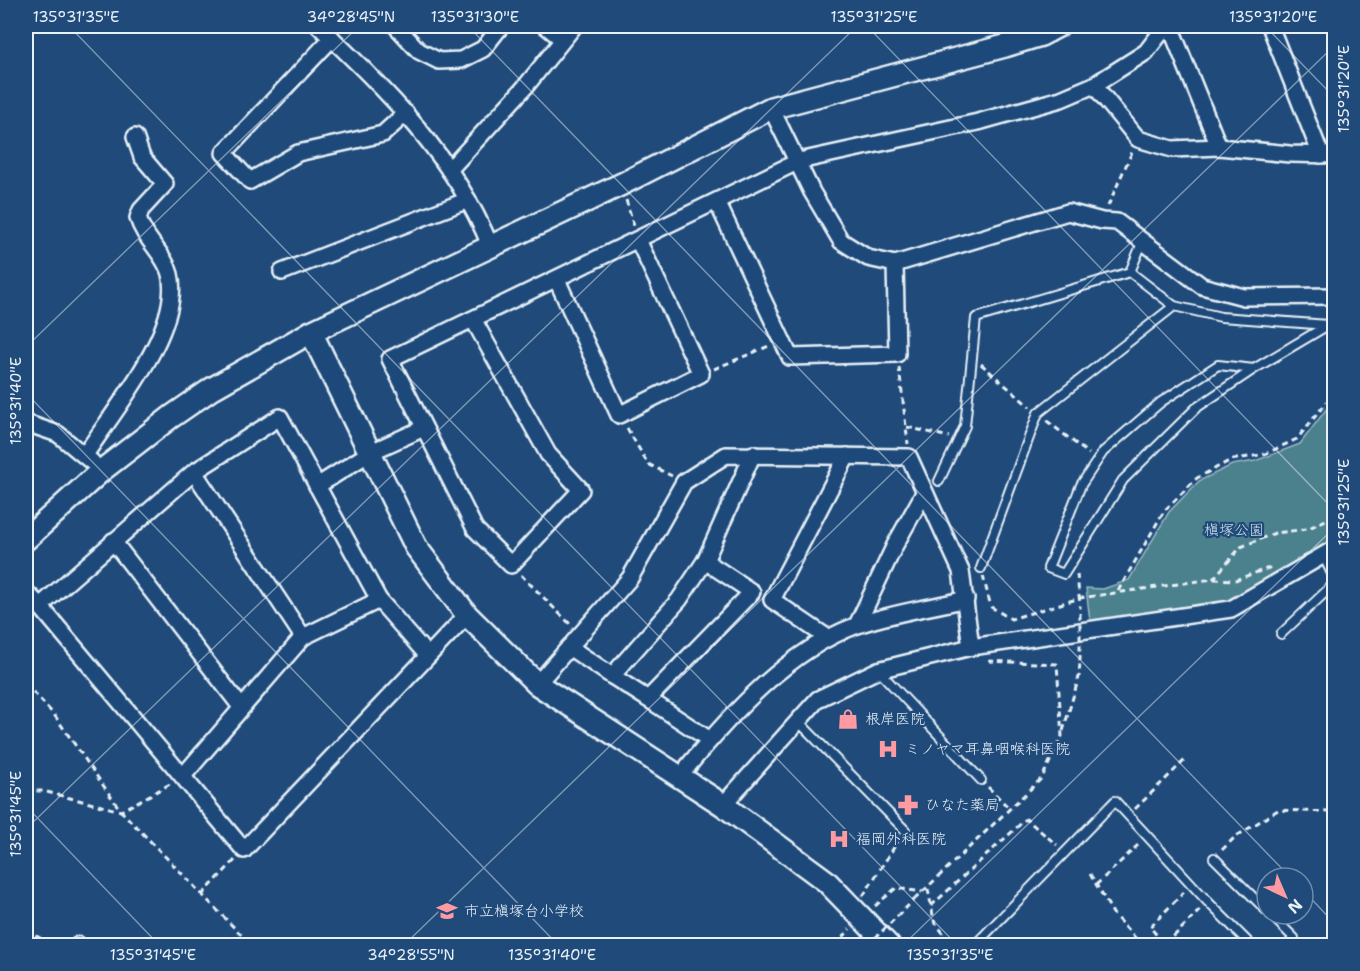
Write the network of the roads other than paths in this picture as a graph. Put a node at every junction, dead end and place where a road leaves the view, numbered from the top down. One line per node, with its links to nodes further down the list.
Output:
1 (318, 26): 9 (street)
2 (396, 26): 3 (street)
3 (501, 26)
4 (546, 26): 10 (street)
5 (574, 26): 10 (street)
6 (1058, 26): 12 (street)
7 (1168, 26): 11 (street); 15 (street)
8 (1270, 26): 16 (street)
9 (332, 38): 13 (street); 13 (street)
10 (562, 39): 18 (street)
11 (1094, 85): 15 (street); 17 (street)
12 (771, 108): 17 (street); 23 (street)
13 (406, 113): 18 (street)
14 (135, 137): 38 (street)
15 (1219, 147): 16 (street)
16 (1328, 155)
17 (799, 161): 20 (street); 24 (street)
18 (449, 170): 19 (street)
19 (468, 200): 23 (street); 25 (street)
20 (717, 202): 21 (street); 24 (street)
21 (638, 240): 27 (street); 27 (street)
22 (1142, 243): 24 (street); 26 (lane); 28 (street)
23 (490, 245): 32 (street)
24 (895, 264)
25 (282, 272)
26 (1130, 272): 29 (lane); 43 (lane)
27 (557, 280): 30 (street)
28 (1335, 296)
29 (1174, 306): 31 (lane); 50 (lane)
30 (473, 319): 36 (street); 36 (street)
31 (1331, 324): 33 (lane); 34 (lane)
32 (310, 332): 37 (street); 41 (street)
33 (1335, 338)
34 (1254, 369): 34 (lane)
35 (26, 423): 38 (street)
36 (424, 428): 37 (street)
37 (371, 452): 44 (street); 59 (street)
38 (85, 454): 41 (street)
39 (753, 454): 40 (street); 49 (street); 64 (street)
40 (847, 456): 45 (street); 57 (street)
41 (100, 471): 46 (street)
42 (194, 472): 44 (street); 47 (street); 62 (street)
43 (939, 480)
44 (317, 486): 56 (street)
45 (924, 493): 55 (street); 60 (street)
46 (26, 539)
47 (113, 541): 58 (street); 71 (street)
48 (1329, 552): 51 (lane); 65 (street)
49 (705, 561): 54 (street); 68 (street)
50 (981, 568)
51 (1335, 578)
52 (1335, 584): 61 (lane)
53 (26, 592): 58 (street)
54 (752, 592): 57 (street); 70 (street)
55 (966, 599): 60 (street); 65 (street)
56 (379, 600): 62 (street); 66 (street)
57 (772, 600): 63 (street)
58 (40, 606): 75 (street)
59 (468, 615): 66 (street); 69 (street)
60 (857, 626): 63 (street)
61 (1281, 634)
62 (303, 637): 71 (street)
63 (828, 638): 73 (street)
64 (569, 647): 68 (street); 69 (street)
65 (971, 647): 67 (street)
66 (428, 656): 75 (street)
67 (878, 670): 72 (street); 76 (lane)
68 (612, 676): 70 (street)
69 (537, 684): 77 (street)
70 (648, 699): 73 (street)
71 (240, 707): 75 (street)
72 (797, 720): 77 (street); 78 (lane)
73 (710, 740): 74 (street)
74 (688, 766)
75 (183, 776)
76 (981, 780)
77 (723, 805): 82 (street)
78 (905, 830)
79 (1214, 858): 80 (lane)
80 (1255, 899)
81 (1282, 926): 85 (lane)
82 (889, 945)
83 (974, 945): 84 (lane)
84 (1252, 945)
85 (1287, 945)

